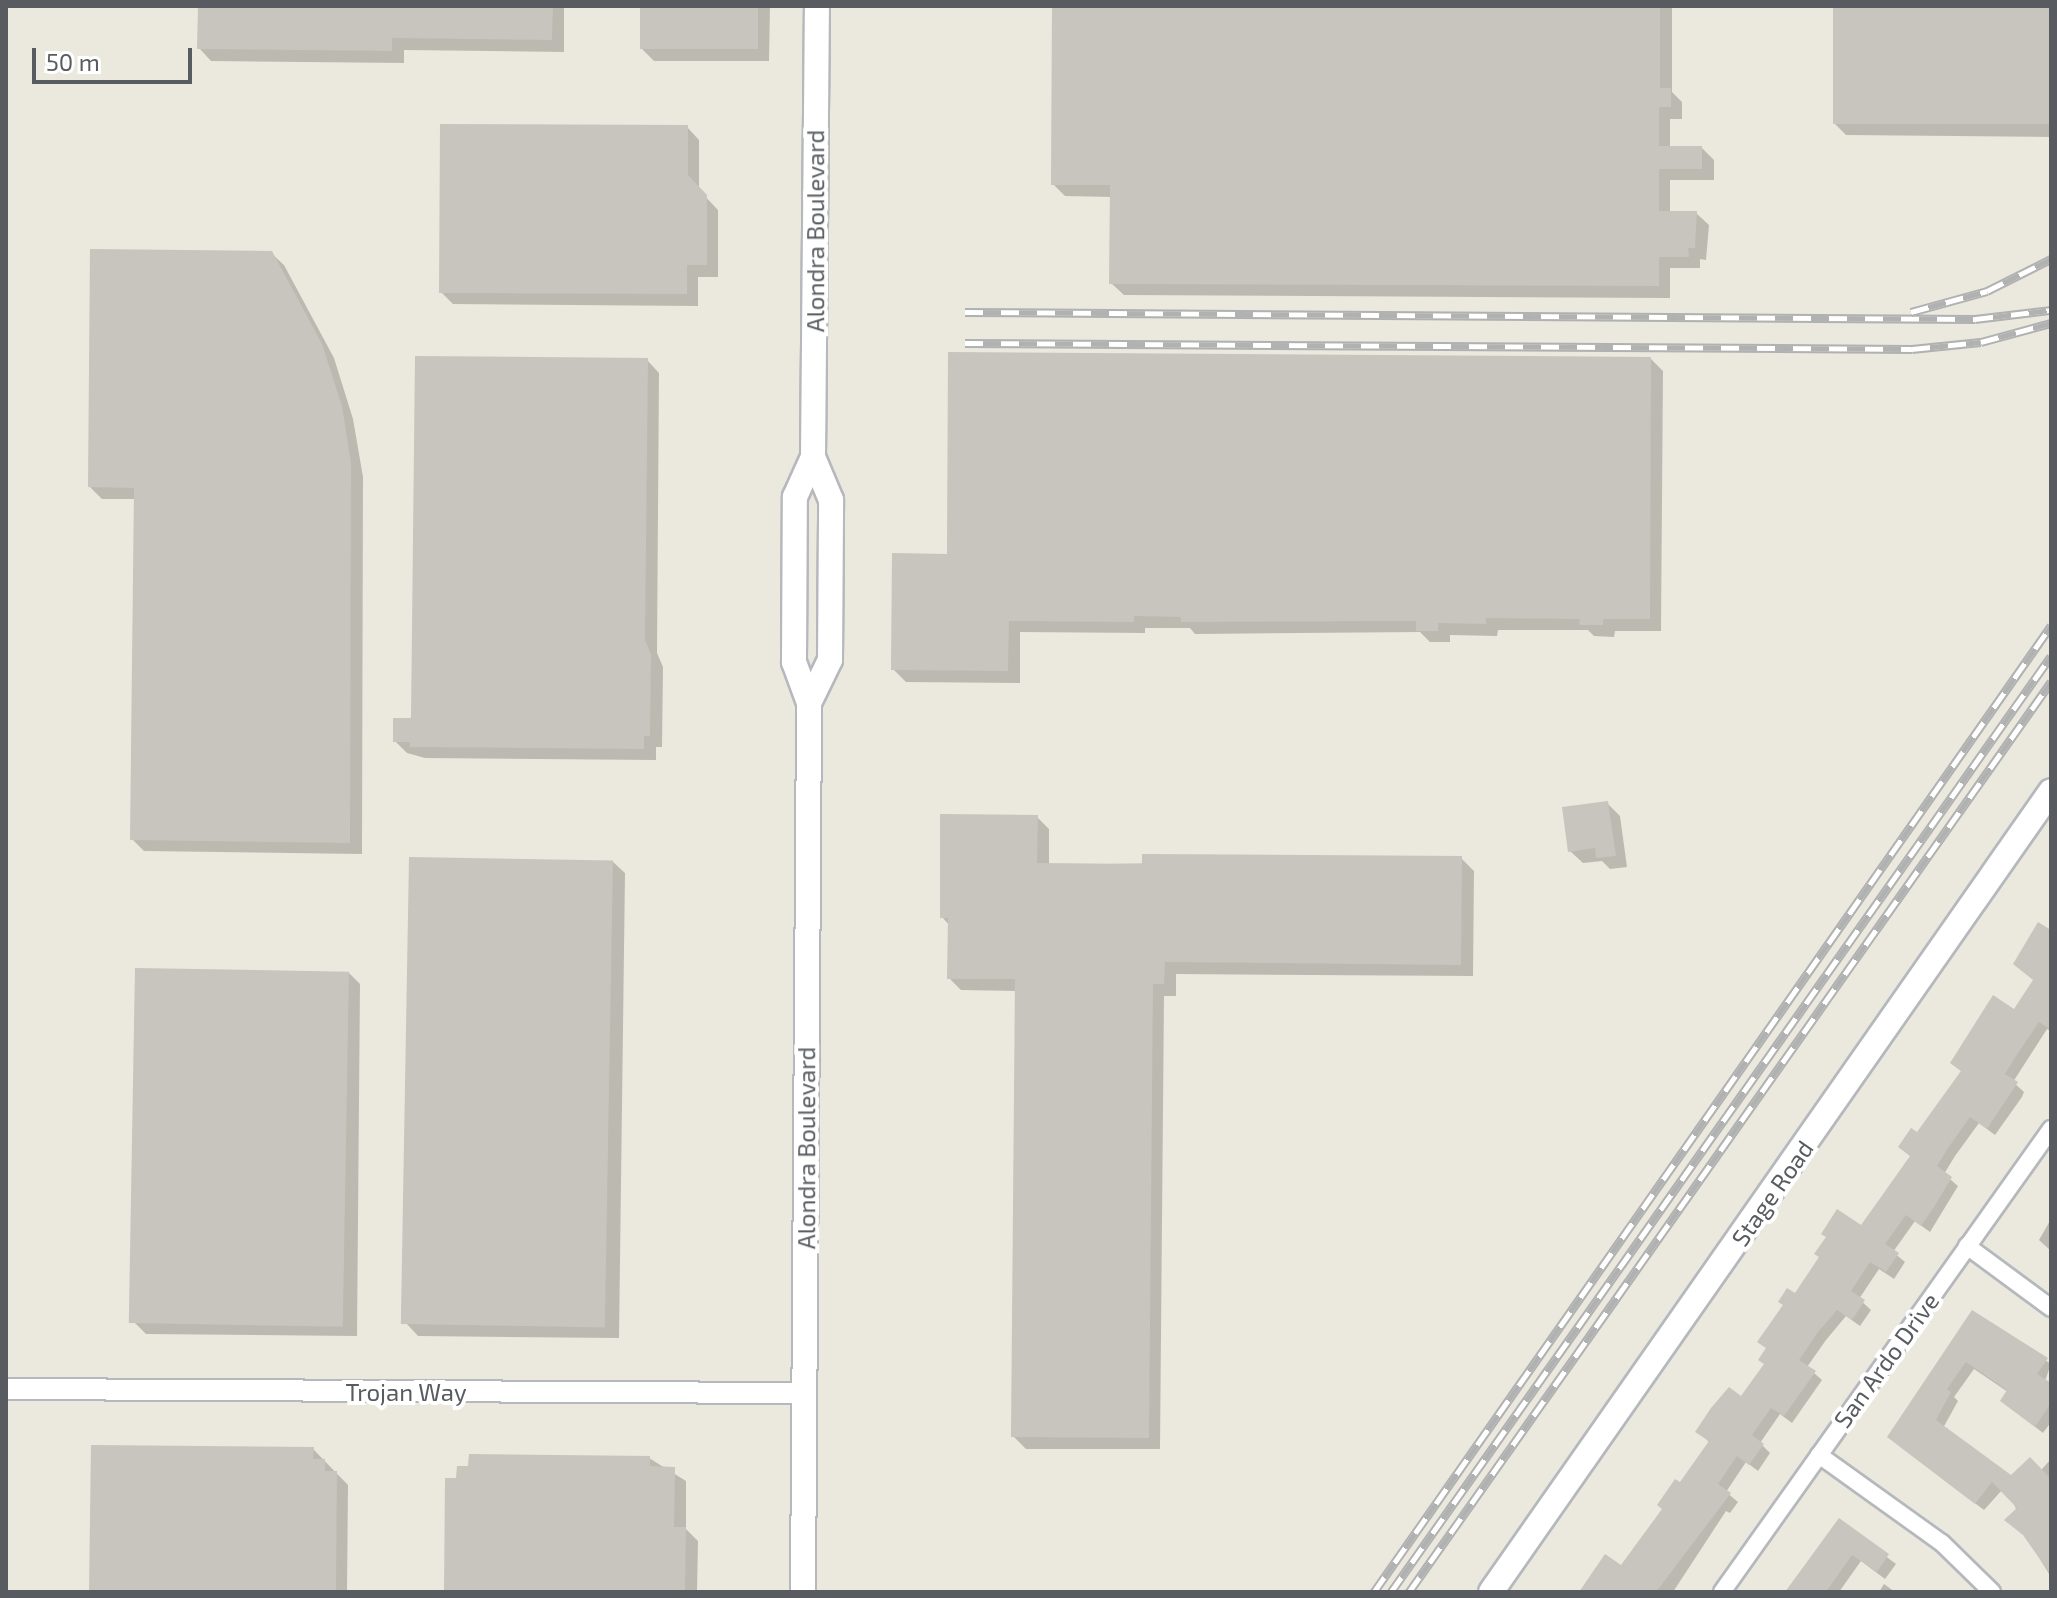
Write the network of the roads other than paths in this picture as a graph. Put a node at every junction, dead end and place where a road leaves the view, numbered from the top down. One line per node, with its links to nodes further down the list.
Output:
1 (817, 6): 2 (main road, Alondra Boulevard)
2 (813, 457): 3 (main road, Alondra Boulevard); 3 (main road, Alondra Boulevard)
3 (809, 703): 9 (main road, Alondra Boulevard)
4 (2051, 791): 12 (main road, Stage Road)
5 (2051, 1129): 6 (street, San Ardo Drive)
6 (1967, 1246): 7 (street); 10 (street, San Ardo Drive)
7 (2051, 1308)
8 (6, 1389): 9 (street, Trojan Way)
9 (805, 1393): 11 (main road, Alondra Boulevard)
10 (1819, 1455): 13 (street, San Ardo Drive); 14 (street)
11 (803, 1592)
12 (1491, 1592)
13 (1722, 1592)
14 (1992, 1592)

